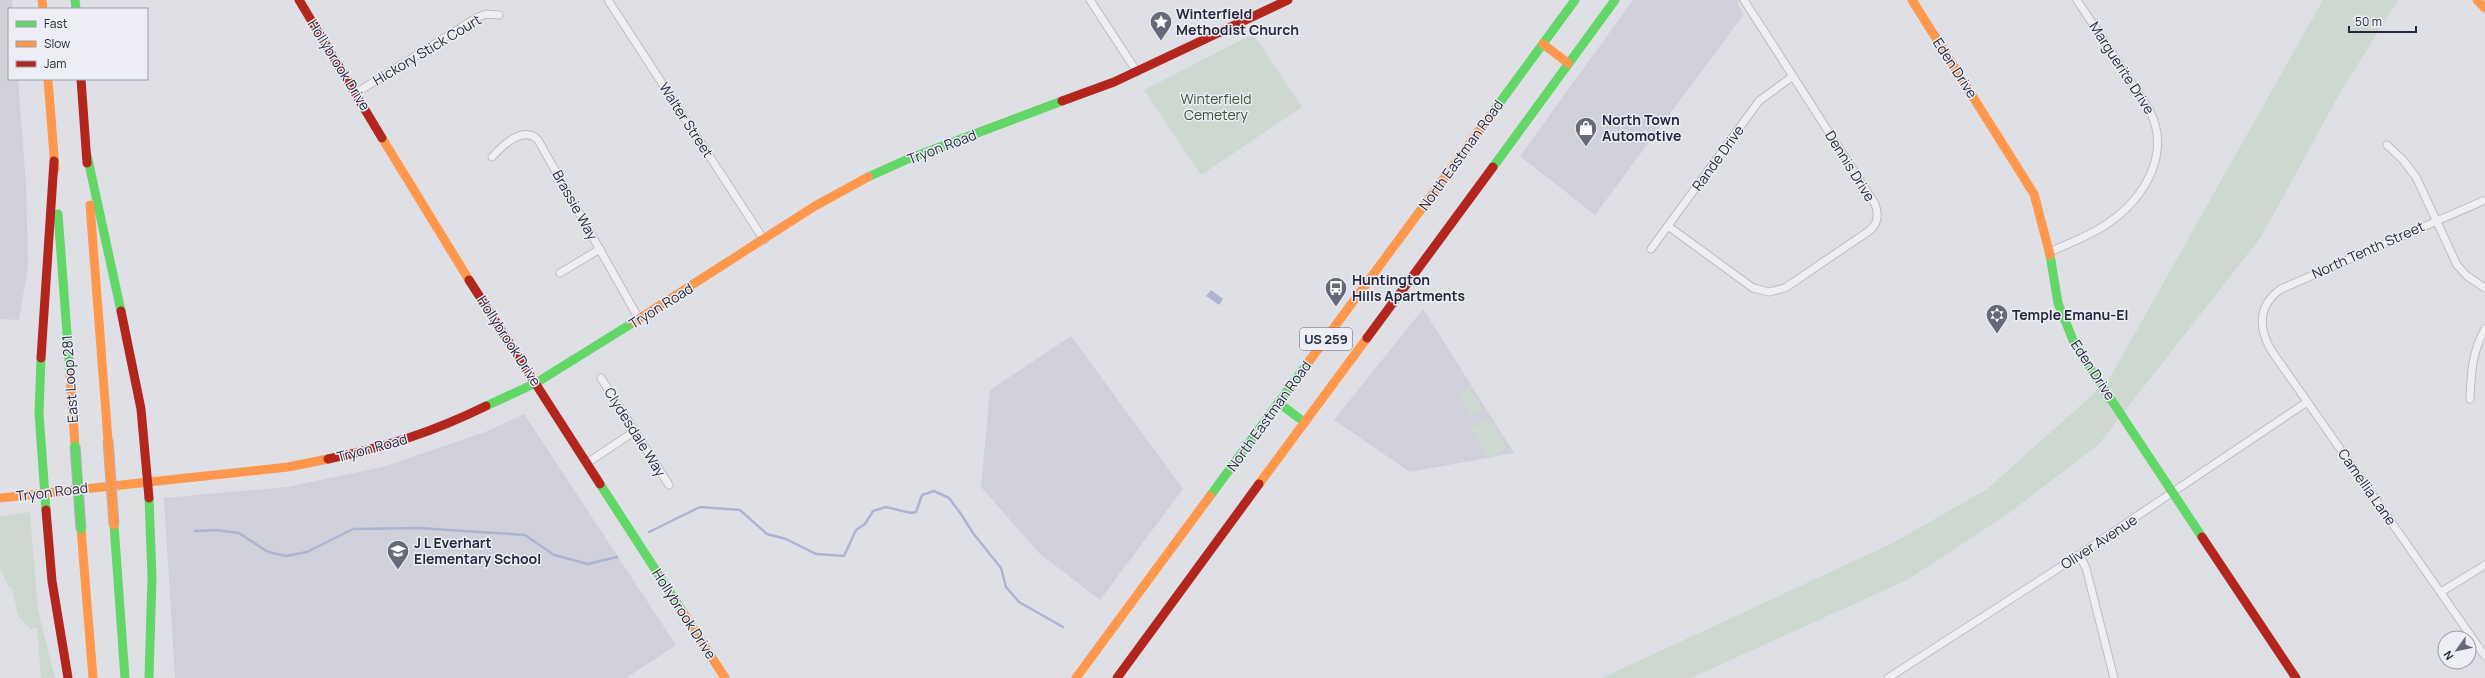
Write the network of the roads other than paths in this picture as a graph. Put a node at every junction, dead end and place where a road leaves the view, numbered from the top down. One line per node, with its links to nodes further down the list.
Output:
1 (299, 0): 19 (main road, Hollybrook Drive)
2 (608, 0): 27 (street, Walter Street)
3 (1090, 0): 15 (street)
4 (1288, 0): 15 (main road, Tryon Road)
5 (1575, 0): 13 (main road, North Eastman Road / US 259)
6 (1615, 0): 14 (main road, US 259)
7 (1744, 0): 16 (street, Dennis Drive)
8 (1912, 0): 30 (main road, Eden Drive)
9 (2077, 0): 30 (street, Marguerite Drive)
10 (2477, 0): 11 (main road)
11 (2485, 8)
12 (499, 15): 19 (street, Hickory Stick Court)
13 (1543, 44): 14 (main road); 40 (main road, North Eastman Road / US 259)
14 (1568, 63): 41 (main road, US 259)
15 (1137, 72): 27 (main road, Tryon Road)
16 (1793, 76): 26 (street, Rande Drive); 26 (street, Dennis Drive)
17 (48, 80): 23 (main road, East Loop 281)
18 (81, 80): 21 (main road)
19 (356, 93): 37 (main road, Hollybrook Drive)
20 (2387, 145): 25 (street)
21 (87, 155): 44 (main road); 57 (main road, bridge)
22 (492, 156): 28 (street, Brassie Way)
23 (54, 161): 46 (main road); 56 (main road, East Loop 281, bridge)
24 (2485, 200): 25 (street, North Tenth Street)
25 (2435, 221): 32 (street); 33 (street, North Tenth Street)
26 (1668, 226): 29 (street, Rande Drive)
27 (764, 240): 34 (main road, Tryon Road)
28 (600, 249): 31 (street); 34 (street, Brassie Way)
29 (1651, 249)
30 (2049, 252): 47 (main road, Eden Drive)
31 (560, 273)
32 (2485, 288)
33 (2262, 313): 39 (street, Camellia Lane)
34 (640, 319): 37 (main road, Tryon Road)
35 (2485, 329): 38 (street)
36 (601, 378): 42 (street, Clydesdale Way)
37 (536, 383): 43 (main road, Hollybrook Drive); 44 (main road, Tryon Road)
38 (2470, 399)
39 (2307, 402): 47 (street, Oliver Avenue); 51 (street, Camellia Lane)
40 (1279, 403): 41 (main road); 60 (main road, North Eastman Road / US 259)
41 (1304, 422): 61 (main road, US 259)
42 (635, 431): 43 (street); 45 (street, Clydesdale Way)
43 (587, 463): 59 (main road, Hollybrook Drive)
44 (148, 481): 46 (main road, Tryon Road); 58 (main road)
45 (669, 485)
46 (46, 492): 48 (main road, Tryon Road); 55 (main road)
47 (2173, 493): 49 (street, Oliver Avenue); 54 (main road, Eden Drive)
48 (0, 498)
49 (2079, 555): 53 (street, Oliver Avenue); 63 (street)
50 (2485, 565): 51 (street)
51 (2441, 592): 52 (street, Camellia Lane)
52 (2485, 656)
53 (1900, 674): 62 (street, Oliver Avenue)
54 (2294, 677)
55 (68, 678)
56 (93, 678)
57 (125, 678)
58 (149, 678)
59 (726, 678)
60 (1076, 678)
61 (1117, 678)
62 (1888, 678)
63 (2114, 678)

